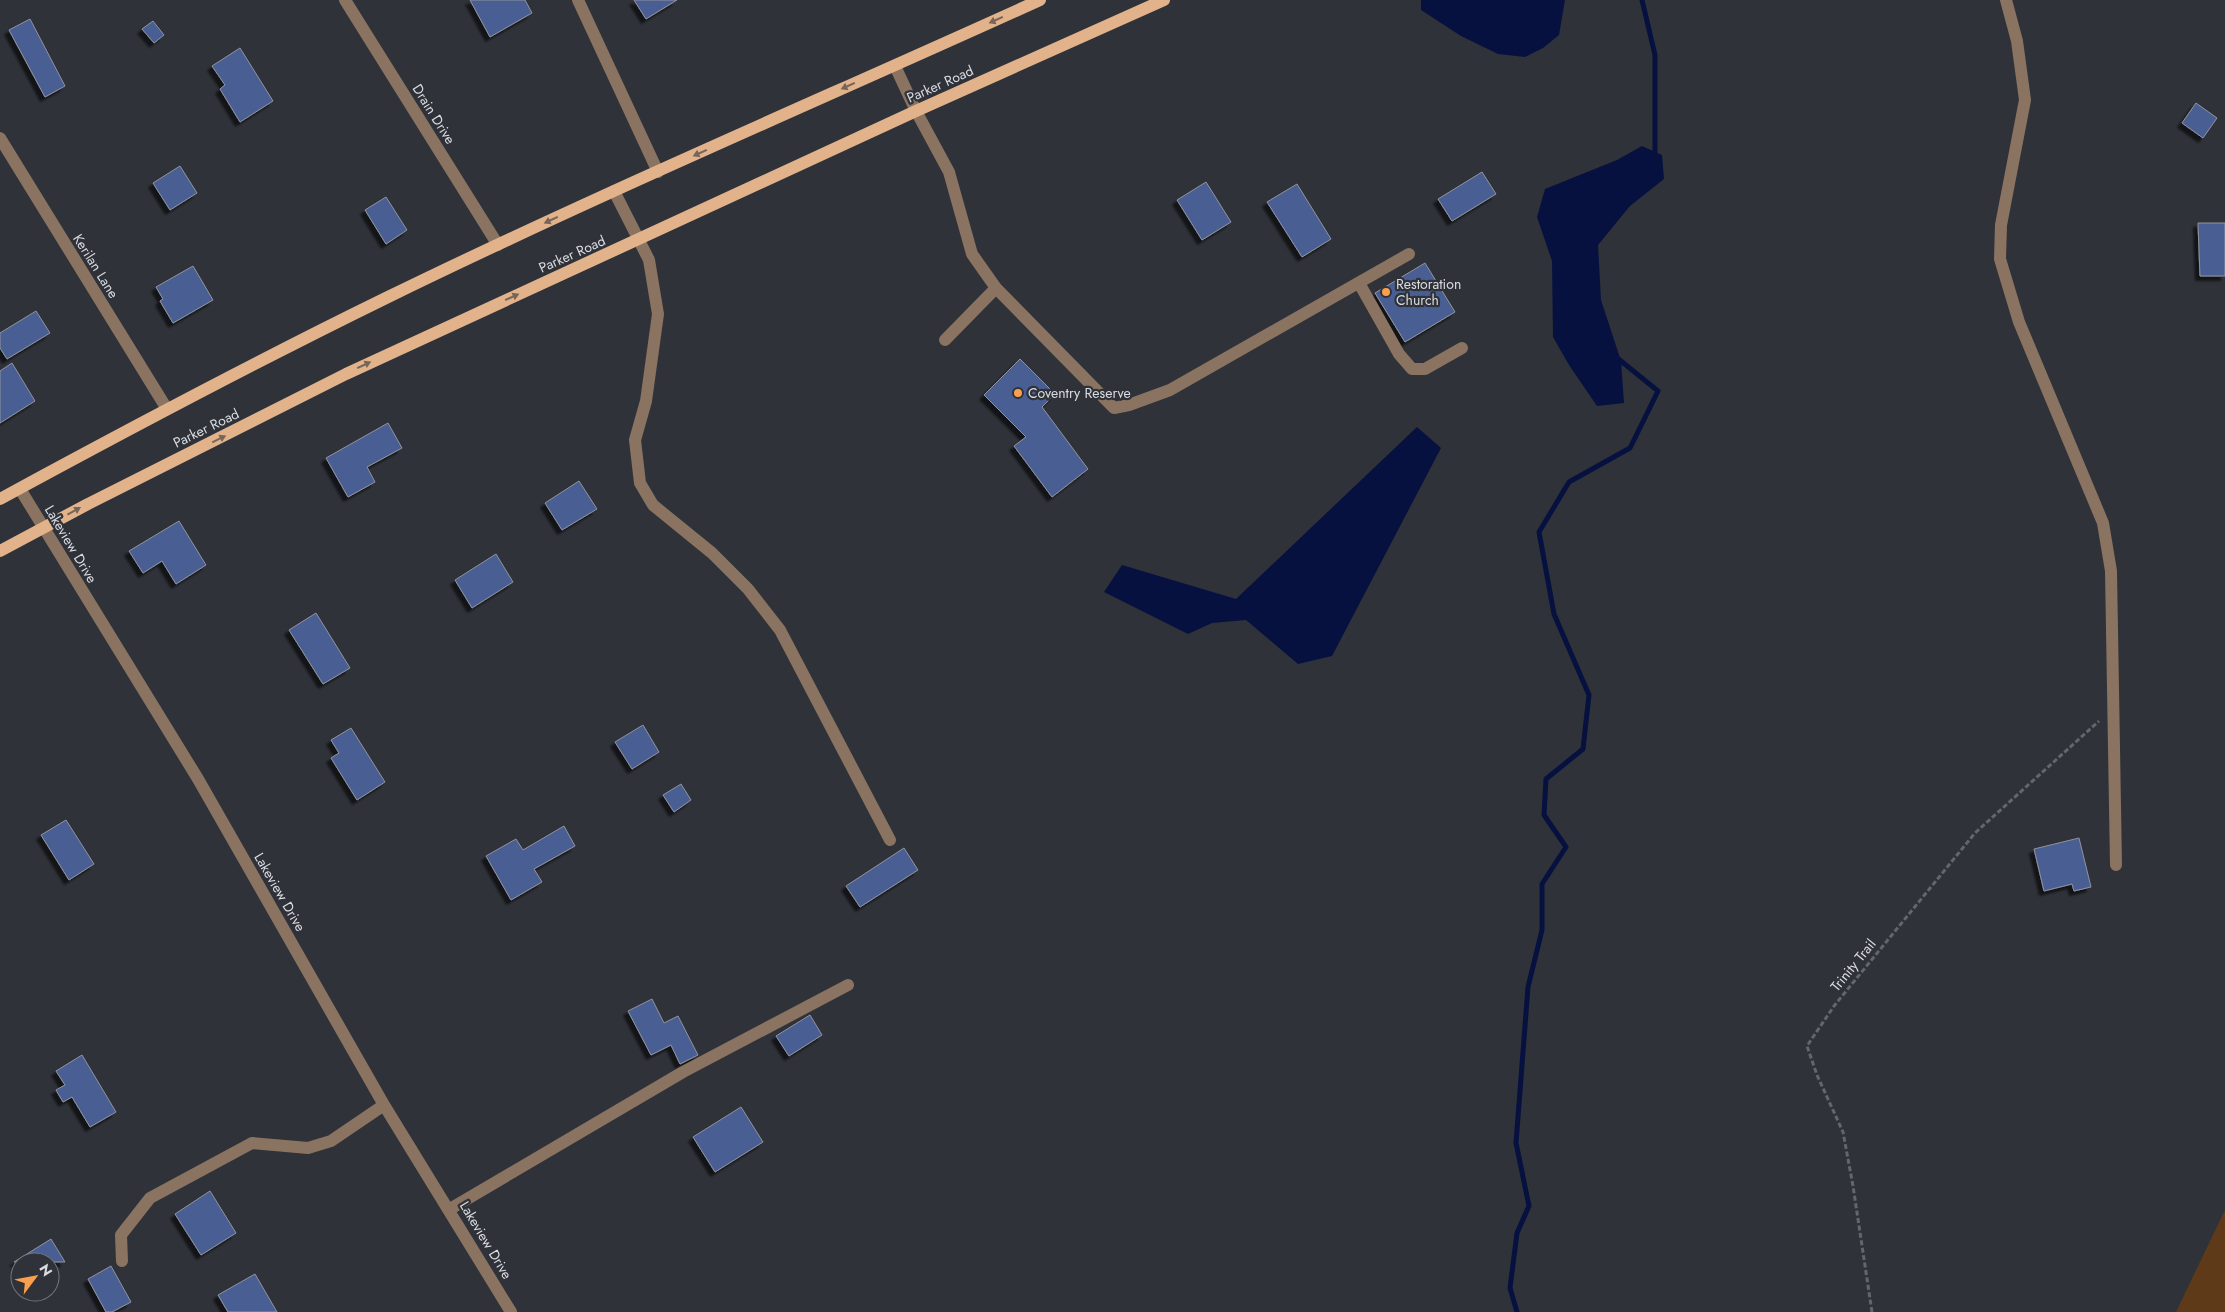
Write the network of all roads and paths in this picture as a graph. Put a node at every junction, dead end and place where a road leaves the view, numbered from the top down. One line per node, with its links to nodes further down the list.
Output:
1 (345, 0): 12 (street, Drain Drive)
2 (578, 0): 9 (street)
3 (1040, 0): 6 (main road, one-way to 6)
4 (1164, 0): 7 (main road, Parker Road)
5 (2006, 0): 23 (street)
6 (895, 66): 7 (street); 9 (main road, one-way to 9)
7 (916, 111): 11 (main road, Parker Road); 15 (street)
8 (0, 138): 18 (street, Kerilan Lane)
9 (658, 172): 10 (main road)
10 (614, 191): 11 (street); 12 (main road, one-way to 12)
11 (640, 240): 21 (main road, Parker Road, one-way to 11); 24 (street)
12 (498, 244): 18 (main road)
13 (1409, 254): 14 (street)
14 (1359, 283): 15 (street); 17 (street)
15 (996, 288): 16 (street)
16 (945, 340)
17 (1462, 348)
18 (167, 409): 19 (main road)
19 (20, 488): 20 (main road); 21 (street, Lakeview Drive)
20 (0, 499)
21 (44, 528): 22 (main road, Parker Road); 27 (street, Lakeview Drive)
22 (0, 551)
23 (2115, 707): 25 (street); 31 (path, Trinity Trail)
24 (890, 840)
25 (2116, 864)
26 (848, 985): 28 (street)
27 (384, 1105): 28 (street, Lakeview Drive); 29 (street)
28 (450, 1209): 30 (street, Lakeview Drive)
29 (122, 1261)
30 (511, 1312)
31 (1872, 1312)

